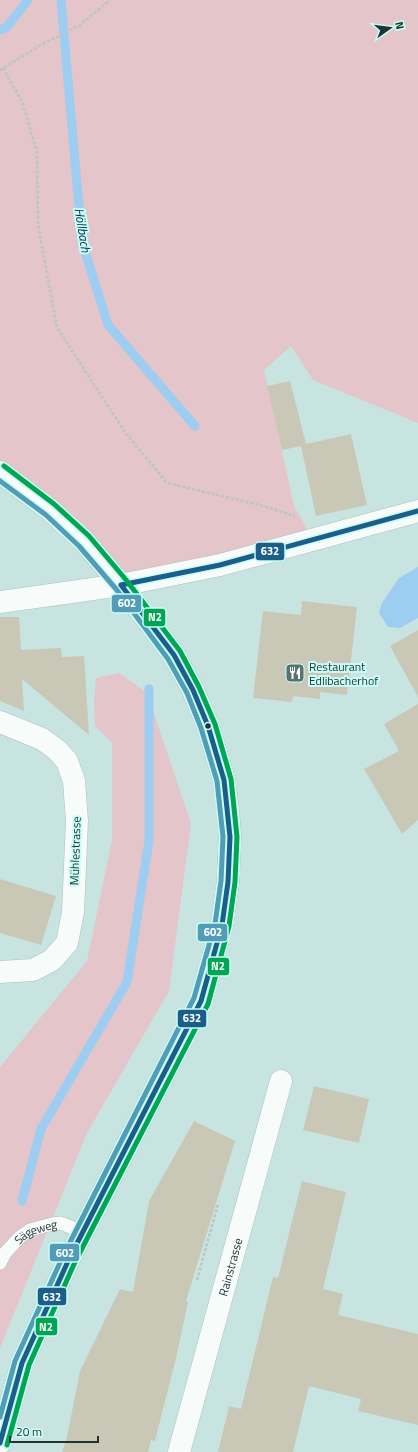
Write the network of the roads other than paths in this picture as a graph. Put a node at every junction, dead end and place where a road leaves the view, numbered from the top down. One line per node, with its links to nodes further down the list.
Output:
1 (0, 472): 3 (street)
2 (418, 511): 3 (street)
3 (121, 585): 4 (street); 8 (street)
4 (0, 602)
5 (0, 722): 6 (street, Mühlestrasse)
6 (0, 972)
7 (281, 1081): 11 (street, Rainstrasse)
8 (82, 1232): 9 (lane, Sägeweg); 10 (street)
9 (0, 1263)
10 (0, 1443)
11 (179, 1452)

